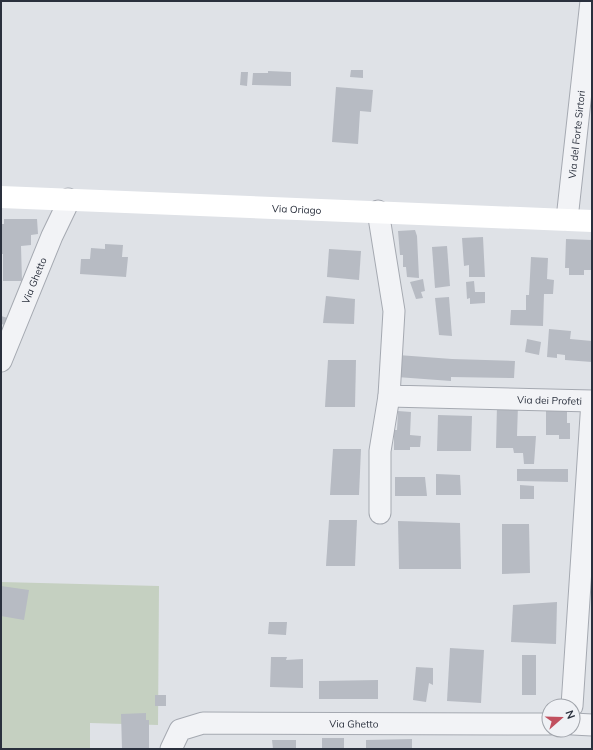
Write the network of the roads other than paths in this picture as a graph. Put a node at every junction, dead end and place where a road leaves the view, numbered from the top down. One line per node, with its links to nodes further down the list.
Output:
1 (591, 1): 5 (street, Via del Forte Sirtori)
2 (1, 197): 3 (street, Via Oriago)
3 (68, 199): 4 (street, Via Oriago); 7 (street, Via Ghetto)
4 (378, 211): 5 (street, Via Oriago); 8 (street)
5 (566, 220): 6 (street, Via Oriago)
6 (592, 221)
7 (1, 361)
8 (389, 396): 9 (street); 10 (street, Via dei Profeti)
9 (380, 513)
10 (573, 698)
11 (541, 724): 14 (street, Via Ghetto)
12 (581, 724): 13 (street)
13 (592, 725)
14 (171, 749)

